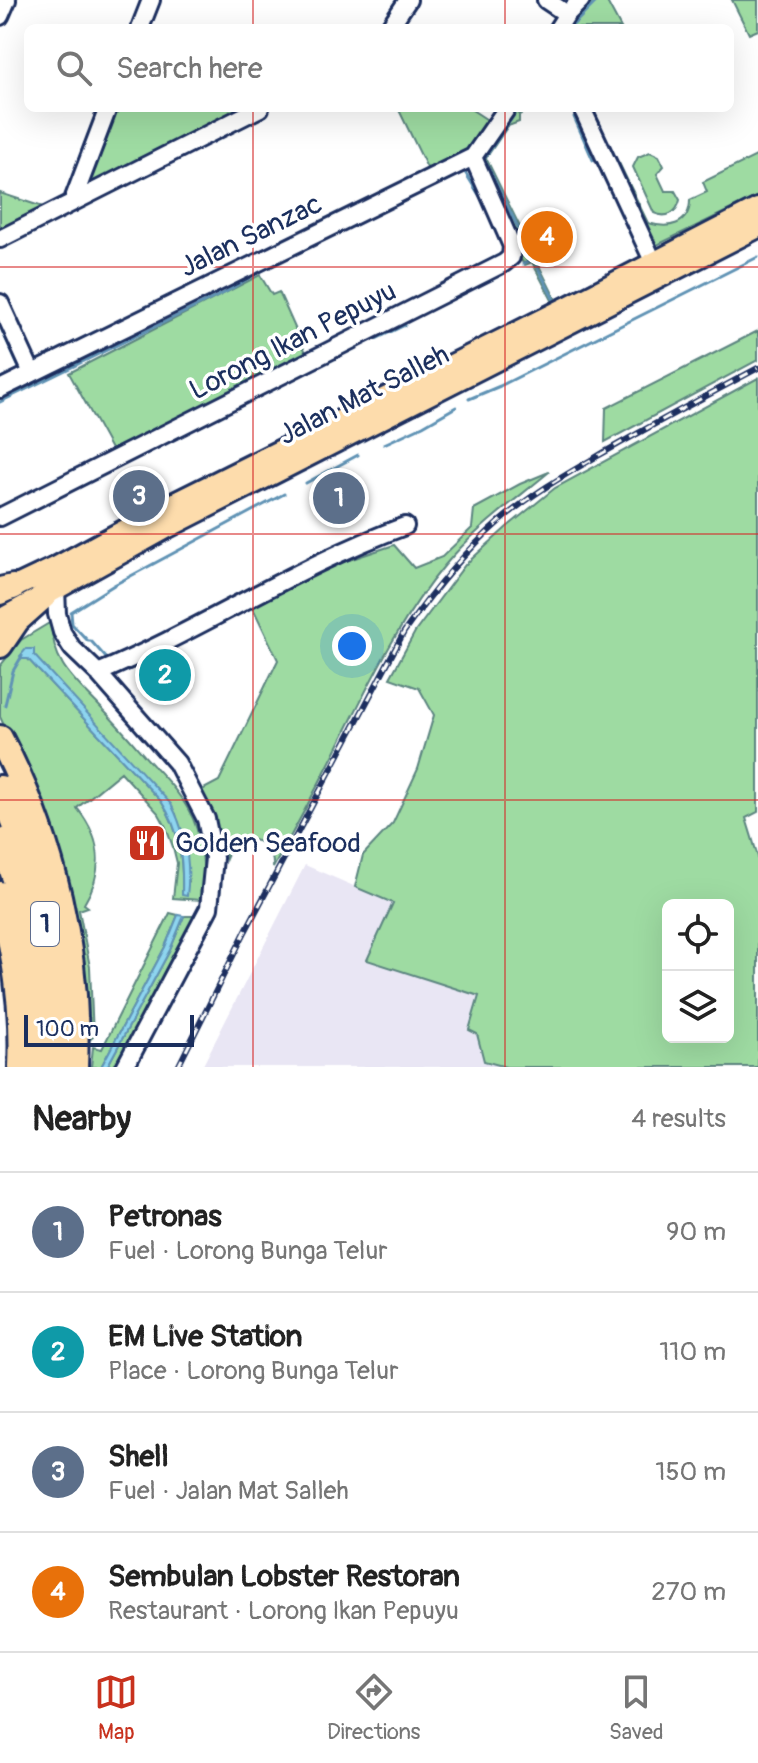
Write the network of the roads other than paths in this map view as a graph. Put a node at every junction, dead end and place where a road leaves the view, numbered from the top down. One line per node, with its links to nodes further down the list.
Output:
1 (7, 0): 6 (street)
2 (151, 0): 8 (street)
3 (408, 0): 9 (street)
4 (546, 0): 7 (street)
5 (581, 0): 7 (street)
6 (0, 16)
7 (562, 21)
8 (142, 24)
9 (392, 24)
10 (106, 112): 15 (street)
11 (252, 112): 15 (street)
12 (504, 112): 14 (street, Jalan Sanzac)
13 (584, 112): 19 (street)
14 (473, 157): 21 (street, Jalan Sanzac); 23 (street, Lorong Ikan Pepuyu)
15 (72, 203): 18 (street)
16 (758, 209): 19 (main road, Jalan Mat Salleh)
17 (758, 227): 26 (main road, Jalan Mat Salleh)
18 (0, 239)
19 (654, 263): 25 (main road, Jalan Mat Salleh)
20 (0, 303): 21 (street)
21 (32, 373): 22 (street, Jalan Sanzac)
22 (0, 389)
23 (0, 517)
24 (405, 526): 29 (street)
25 (4, 590)
26 (51, 592): 27 (main road, Jalan Mat Salleh); 28 (highway); 29 (street)
27 (0, 620)
28 (0, 645)
29 (98, 673): 35 (street)
30 (0, 738): 34 (highway)
31 (0, 788): 34 (highway, 1)
32 (0, 840): 37 (highway, 1)
33 (0, 894): 36 (highway)
34 (75, 1063)
35 (125, 1065)
36 (21, 1067)
37 (40, 1067)

